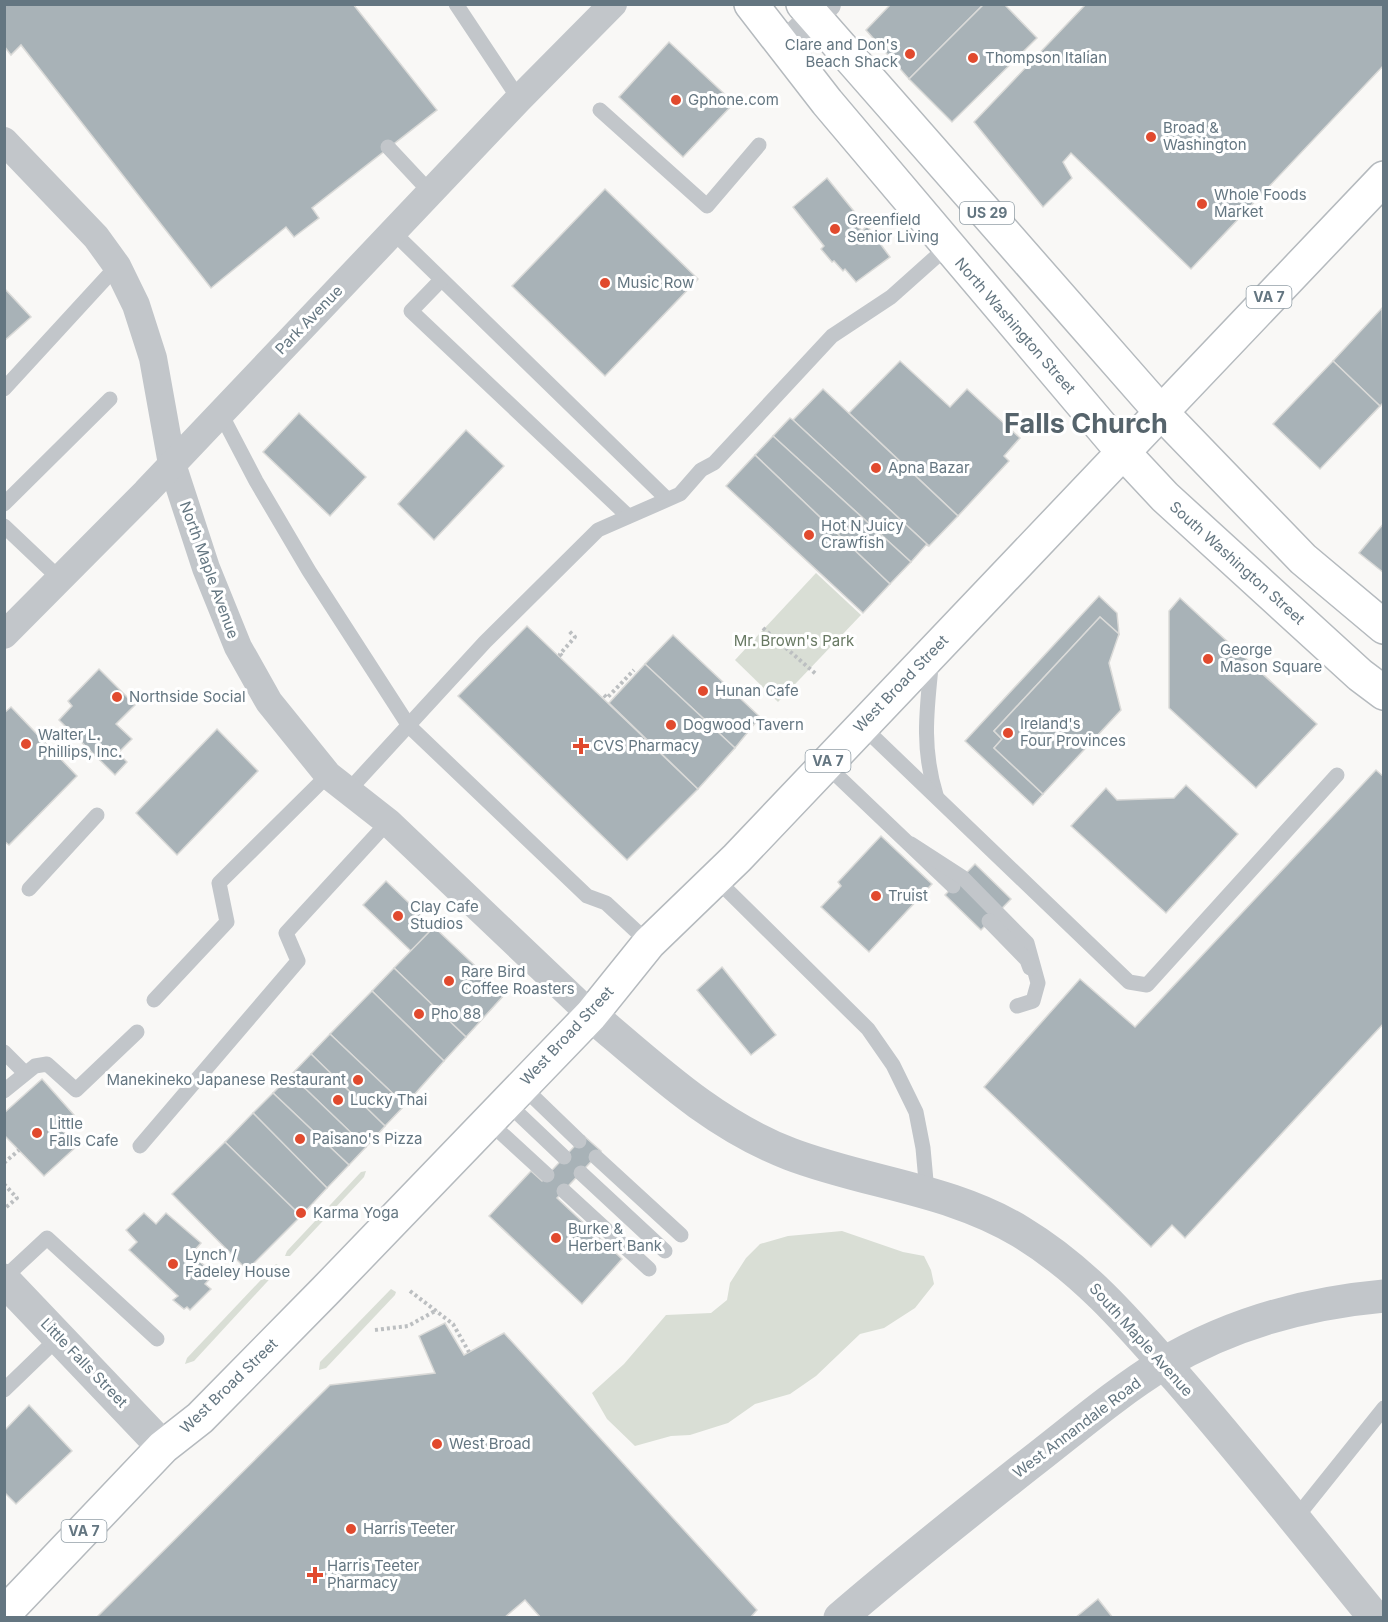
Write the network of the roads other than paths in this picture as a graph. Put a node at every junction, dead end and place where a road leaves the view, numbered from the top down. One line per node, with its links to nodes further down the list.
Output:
1 (456, 4): 6 (lane)
2 (613, 4): 6 (street, Park Avenue)
3 (751, 4): 5 (main road, North Washington Street)
4 (815, 8): 5 (street); 19 (main road, US 29)
5 (783, 47): 14 (main road, North Washington Street)
6 (519, 99): 12 (street, Park Avenue)
7 (600, 110): 9 (lane)
8 (4, 141): 15 (street, North Maple Avenue)
9 (759, 145)
10 (388, 147): 12 (lane)
11 (1383, 178): 19 (main road, VA 7)
12 (431, 193): 13 (street, Park Avenue)
13 (393, 232): 16 (lane); 20 (street, Park Avenue)
14 (947, 247): 21 (main road, North Washington Street); 23 (lane)
15 (117, 266): 17 (lane); 22 (street, North Maple Avenue)
16 (441, 280): 23 (lane); 25 (lane)
17 (4, 389)
18 (110, 399): 24 (lane)
19 (1160, 411): 21 (main road, VA 7); 28 (main road, US 29)
20 (221, 414): 22 (street, Park Avenue); 33 (lane)
21 (1122, 451): 30 (main road, West Broad Street / VA 7); 31 (main road, South Washington Street)
22 (172, 464): 27 (street, Park Avenue); 36 (street, North Maple Avenue)
23 (667, 499): 25 (lane)
24 (4, 504)
25 (628, 516): 33 (lane)
26 (4, 526): 27 (lane)
27 (60, 579): 29 (street, Park Avenue)
28 (1383, 627)
29 (4, 635)
30 (933, 650): 32 (main road, West Broad Street / VA 7); 37 (lane)
31 (1383, 693)
32 (861, 725): 34 (main road, West Broad Street / VA 7); 37 (lane)
33 (409, 726): 36 (lane); 45 (lane)
34 (825, 764): 40 (lane); 41 (main road, West Broad Street / VA 7)
35 (1337, 774): 37 (lane)
36 (338, 782): 39 (street, North Maple Avenue); 46 (lane)
37 (936, 795)
38 (97, 815): 43 (lane)
39 (388, 822): 47 (street, North Maple Avenue); 54 (lane)
40 (911, 843): 42 (lane); 44 (lane)
41 (716, 879): 45 (main road, West Broad Street / VA 7); 60 (lane)
42 (953, 886)
43 (29, 890)
44 (989, 921)
45 (649, 943): 47 (main road, West Broad Street / VA 7)
46 (154, 1000)
47 (591, 1015): 52 (main road, West Broad Street / VA 7); 60 (street, South Maple Avenue)
48 (137, 1032): 50 (lane)
49 (4, 1052): 50 (lane)
50 (24, 1072): 51 (lane)
51 (4, 1091)
52 (504, 1102): 53 (lane); 55 (lane); 58 (lane); 71 (main road, West Broad Street / VA 7)
53 (579, 1141)
54 (140, 1146)
55 (564, 1157)
56 (596, 1157): 61 (lane)
57 (580, 1173): 62 (lane)
58 (547, 1175)
59 (564, 1191): 63 (lane)
60 (927, 1192): 68 (street, South Maple Avenue)
61 (681, 1235)
62 (665, 1251)
63 (649, 1269)
64 (4, 1279): 66 (street, Little Falls Street); 67 (lane)
65 (1383, 1296): 68 (street, West Annandale Road)
66 (59, 1337): 69 (lane); 71 (street, Little Falls Street)
67 (157, 1339)
68 (1164, 1364): 72 (street, South Maple Avenue); 74 (street, West Annandale Road)
69 (4, 1390)
70 (1383, 1408): 72 (lane)
71 (163, 1447): 73 (main road, West Broad Street / VA 7)
72 (1295, 1520): 75 (street, South Maple Avenue)
73 (4, 1614)
74 (840, 1617)
75 (1375, 1617)

